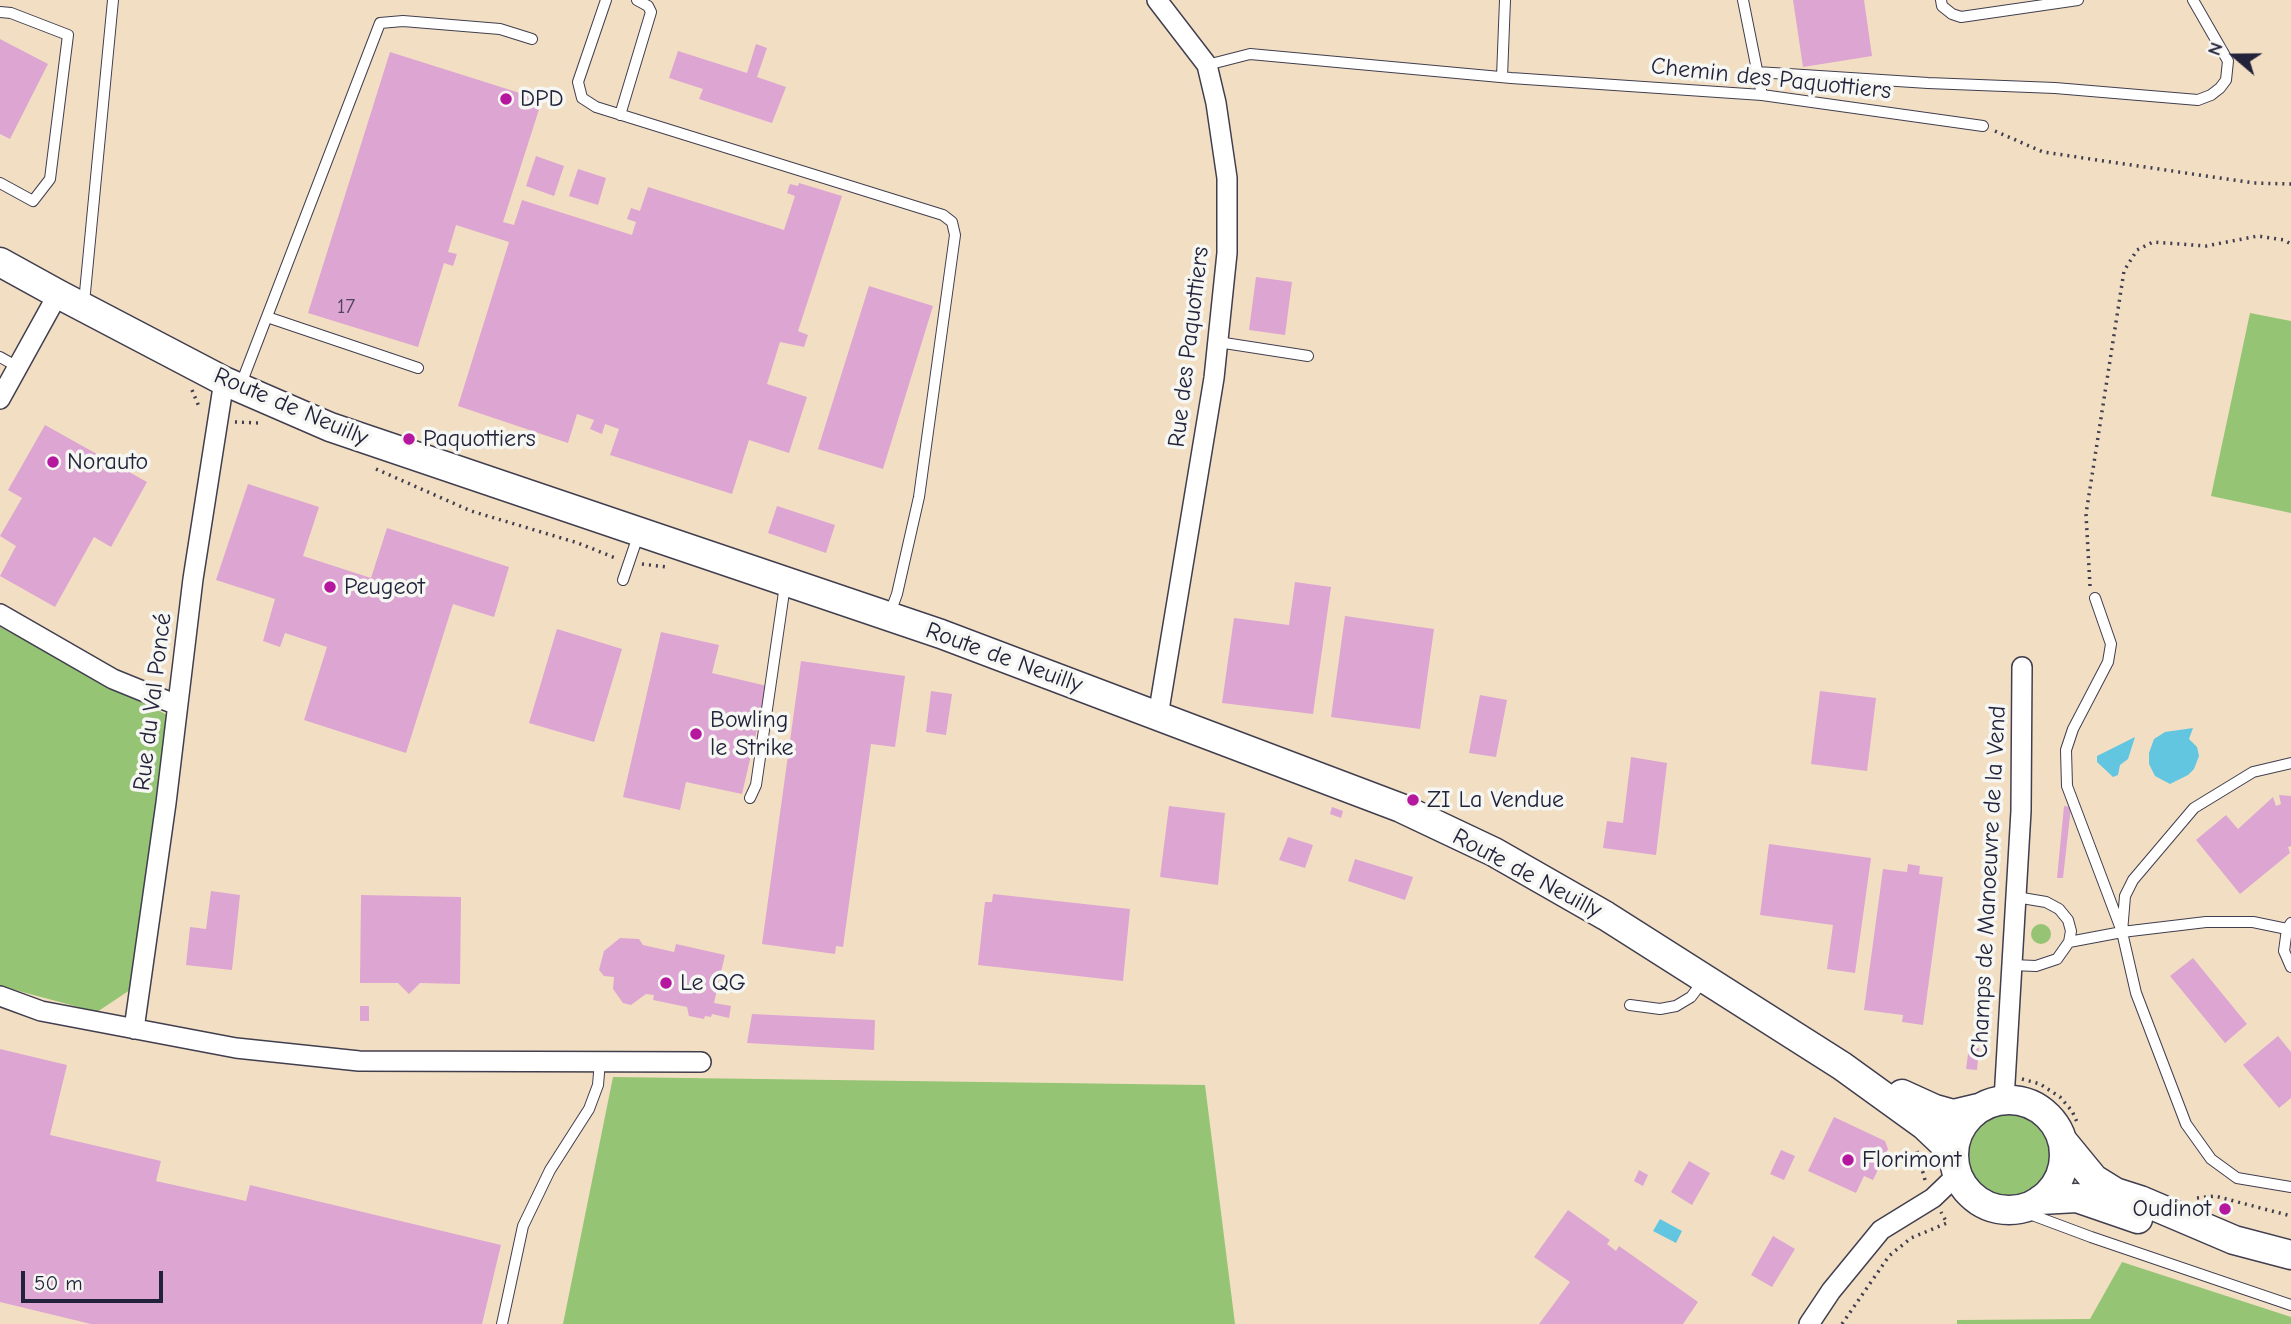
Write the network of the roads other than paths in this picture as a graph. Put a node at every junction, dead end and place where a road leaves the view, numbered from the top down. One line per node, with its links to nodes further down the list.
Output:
1 (113, 0): 21 (lane)
2 (606, 0): 16 (lane)
3 (637, 0): 16 (lane)
4 (1157, 0): 12 (street, Rue des Paquottiers)
5 (1505, 0): 14 (lane)
6 (1742, 0): 13 (lane)
7 (1941, 0): 8 (lane)
8 (2078, 0)
9 (2193, 0): 13 (lane)
10 (0, 12): 18 (lane)
11 (532, 39): 22 (lane)
12 (1207, 65): 14 (lane, Chemin des Paquottiers); 23 (street, Rue des Paquottiers)
13 (1757, 72): 15 (lane)
14 (1502, 77): 15 (lane, Chemin des Paquottiers)
15 (1762, 95): 17 (lane, Chemin des Paquottiers)
16 (620, 115): 35 (lane)
17 (1983, 126)
18 (0, 183)
19 (0, 262): 20 (main road, Route de Neuilly)
20 (58, 295): 21 (main road, Route de Neuilly); 26 (street)
21 (83, 308): 28 (main road, Route de Neuilly)
22 (267, 317): 27 (lane); 28 (lane)
23 (1218, 342): 24 (lane); 38 (street, Rue des Paquottiers)
24 (1308, 356)
25 (0, 357): 26 (lane)
26 (18, 367): 29 (street)
27 (418, 368)
28 (232, 385): 30 (main road, Route de Neuilly); 37 (street, Rue du Val Poncé)
29 (0, 399)
30 (639, 533): 31 (lane); 32 (main road, Route de Neuilly)
31 (623, 579)
32 (786, 582): 35 (main road, Route de Neuilly); 40 (lane)
33 (2095, 598): 43 (lane)
34 (0, 614): 37 (street)
35 (888, 617): 38 (main road, Route de Neuilly)
36 (2022, 667): 41 (street, Champs de Manoeuvre de la Vend)
37 (177, 705): 50 (street, Rue du Val Poncé)
38 (1158, 716): 47 (main road, Route de Neuilly)
39 (2291, 763): 43 (lane)
40 (750, 798)
41 (2016, 897): 44 (lane); 45 (street, Champs de Manoeuvre de la Vend)
42 (2289, 926): 43 (lane); 46 (lane)
43 (2122, 932): 44 (lane); 57 (lane)
44 (2069, 942): 45 (lane)
45 (2012, 965): 54 (street, Champs de Manoeuvre de la Vend)
46 (2291, 967)
47 (1704, 979): 49 (lane); 53 (main road, Route de Neuilly)
48 (0, 996): 50 (street)
49 (1630, 1005)
50 (134, 1029): 51 (street)
51 (600, 1061): 52 (street); 62 (lane)
52 (701, 1062)
53 (1842, 1066): 54 (main road); 56 (main road, Route de Neuilly)
54 (1991, 1104): 55 (main road); 56 (main road)
55 (2062, 1140): 58 (main road); 59 (main road)
56 (1955, 1167): 58 (main road); 63 (street)
57 (2291, 1187)
58 (2028, 1205): 59 (main road); 61 (lane)
59 (2234, 1240): 60 (main road)
60 (2291, 1255)
61 (2291, 1305)
62 (502, 1324)
63 (1810, 1324)

